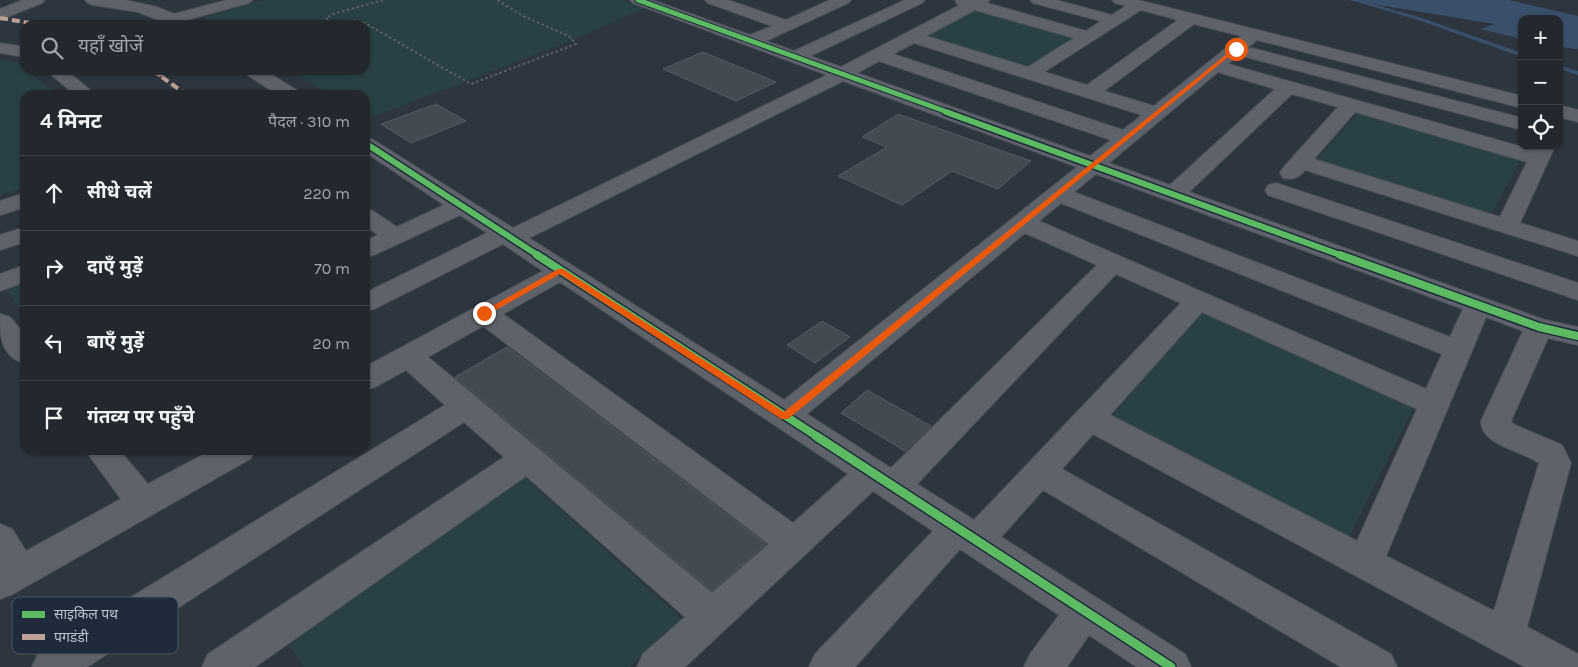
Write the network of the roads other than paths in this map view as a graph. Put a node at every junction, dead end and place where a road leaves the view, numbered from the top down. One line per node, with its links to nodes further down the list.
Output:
1 (37, 0): 16 (street)
2 (92, 0): 14 (street)
3 (150, 0): 14 (street)
4 (244, 0): 19 (street)
5 (638, 0): 25 (street)
6 (713, 0): 21 (street)
7 (843, 0): 15 (street)
8 (916, 0): 30 (street)
9 (1038, 0): 20 (street)
10 (1120, 0): 13 (street)
11 (971, 2): 23 (street); 24 (street)
12 (804, 3): 15 (street)
13 (1138, 4): 17 (street); 20 (street)
14 (130, 6): 18 (street)
15 (823, 9): 21 (street)
16 (0, 15)
17 (1191, 18): 22 (street); 39 (street)
18 (173, 20)
19 (185, 20)
20 (1114, 20): 24 (street)
21 (786, 25): 25 (street)
22 (1254, 34): 27 (street); 40 (street)
23 (912, 37): 29 (street); 33 (street)
24 (1088, 37): 33 (street)
25 (751, 41): 30 (street)
26 (0, 48): 28 (street)
27 (1236, 49): 31 (street); 43 (street)
28 (20, 51)
29 (878, 54): 32 (street); 44 (street)
30 (794, 56): 32 (street)
31 (1215, 66): 36 (street); 42 (street)
32 (842, 74): 48 (street); 61 (street)
33 (1031, 74): 39 (street)
34 (61, 75): 37 (street)
35 (260, 75): 38 (street)
36 (1288, 87): 41 (street); 51 (street)
37 (81, 90)
38 (283, 90)
39 (1090, 92): 42 (street)
40 (1518, 101)
41 (1351, 105): 46 (street); 47 (street)
42 (1157, 113): 44 (street)
43 (1518, 123)
44 (1126, 138): 48 (street)
45 (370, 146): 53 (street)
46 (1542, 152): 58 (street)
47 (1301, 162): 49 (street); 58 (street)
48 (1093, 165): 50 (street); 51 (street)
49 (1276, 190): 56 (street); 69 (street)
50 (1058, 194): 57 (street); 78 (street)
51 (1174, 194): 56 (street)
52 (20, 202): 54 (street)
53 (461, 206): 60 (street); 61 (street)
54 (0, 208)
55 (370, 219): 60 (street)
56 (1249, 222): 72 (street)
57 (1022, 223): 65 (street); 83 (street)
58 (1506, 227): 64 (street)
59 (20, 236): 62 (street)
60 (395, 236): 63 (street)
61 (507, 236): 66 (street); 71 (street)
62 (0, 244)
63 (370, 248)
64 (1578, 249)
65 (1113, 263): 70 (street); 89 (street)
66 (561, 271): 73 (street); 83 (street)
67 (20, 275): 68 (street)
68 (0, 282)
69 (1578, 292)
70 (1198, 300): 81 (street); 84 (street)
71 (370, 301)
72 (1478, 305): 75 (street); 78 (street)
73 (484, 313): 79 (street); 93 (street)
74 (0, 322): 77 (street)
75 (1538, 327): 76 (street); 99 (street)
76 (1578, 336)
77 (20, 348)
78 (1458, 350): 81 (street)
79 (408, 356): 80 (street); 82 (street)
80 (370, 377)
81 (1435, 405): 94 (street)
82 (466, 406): 87 (street); 96 (street)
83 (784, 416): 89 (street)
84 (1090, 418): 88 (street); 94 (street)
85 (105, 455): 90 (street)
86 (230, 455): 90 (street)
87 (527, 458): 98 (street); 101 (street)
88 (1040, 472): 91 (street); 107 (street)
89 (882, 480): 91 (street); 93 (street)
90 (144, 503): 95 (street)
91 (966, 535): 97 (street); 104 (street)
92 (0, 539): 95 (street)
93 (794, 543): 98 (street)
94 (1365, 562): 99 (street)
95 (9, 578)
96 (163, 597)
97 (1084, 611): 105 (street); 106 (street)
98 (712, 617): 103 (street)
99 (1505, 636): 108 (street)
100 (73, 654): 102 (street)
101 (243, 661)
102 (52, 667)
103 (657, 667)
104 (828, 667)
105 (1044, 667)
106 (1171, 667)
107 (1377, 667)
108 (1564, 667)

